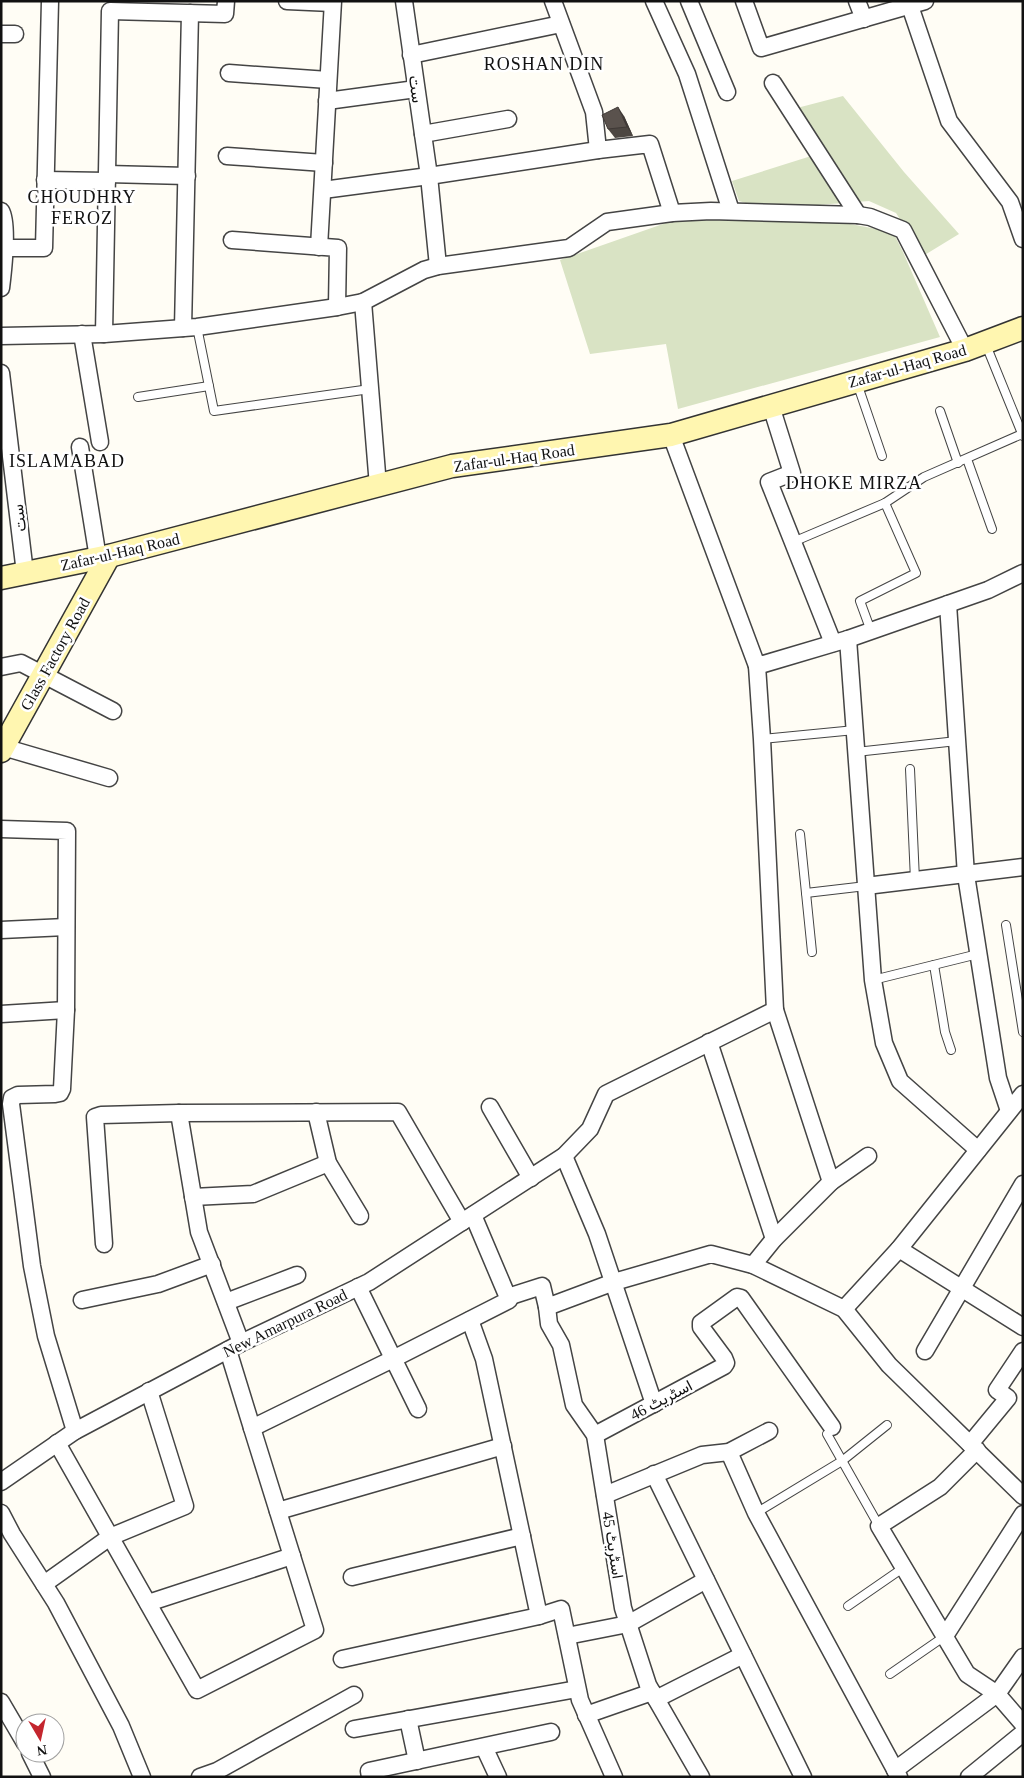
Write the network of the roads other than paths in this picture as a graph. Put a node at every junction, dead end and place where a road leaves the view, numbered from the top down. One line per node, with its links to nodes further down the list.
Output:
1 (50, 1): 31 (street)
2 (226, 1): 13 (street)
3 (287, 1): 10 (street)
4 (404, 1): 16 (street, ست)
5 (553, 1): 15 (street)
6 (654, 1): 34 (street)
7 (689, 1): 21 (street)
8 (744, 1): 14 (street)
9 (857, 1): 14 (street)
10 (332, 2): 18 (street)
11 (917, 3): 14 (street); 37 (street)
12 (145, 7): 13 (street); 30 (street)
13 (190, 13): 28 (street)
14 (864, 18)
15 (561, 24): 16 (street); 25 (street)
16 (411, 55): 20 (street, ست)
17 (229, 73): 18 (street)
18 (328, 80): 22 (street)
19 (773, 83): 36 (street)
20 (416, 89): 22 (street); 24 (street, ست)
21 (728, 92)
22 (327, 101): 27 (street)
23 (508, 119): 24 (street)
24 (423, 134): 29 (street, ست)
25 (598, 150): 29 (street); 35 (street)
26 (228, 156): 27 (street)
27 (324, 164): 32 (street)
28 (186, 176): 30 (street); 45 (street)
29 (429, 176): 32 (street); 41 (street, ست)
30 (107, 178): 31 (street); 48 (street)
31 (46, 180): 40 (street)
32 (323, 190): 39 (street)
33 (1, 211): 40 (street)
34 (731, 211): 35 (street); 36 (street)
35 (672, 213): 41 (street)
36 (858, 215): 50 (street)
37 (1023, 239)
38 (232, 240): 39 (street)
39 (319, 247): 44 (street)
40 (3, 248): 42 (street)
41 (438, 266): 43 (street)
42 (1, 288)
43 (363, 302): 44 (street); 54 (street)
44 (337, 307): 45 (street)
45 (190, 328): 48 (street); 53 (lane)
46 (1023, 328): 50 (street, Zafar-ul-Haq Road)
47 (82, 334): 48 (street); 49 (street); 60 (street)
48 (104, 334)
49 (1, 336)
50 (975, 346): 52 (street, Zafar-ul-Haq Road); 58 (lane)
51 (1, 373): 70 (street, ست)
52 (856, 382): 56 (street, Zafar-ul-Haq Road); 62 (lane)
53 (209, 386): 54 (lane); 55 (lane)
54 (370, 389): 65 (street)
55 (138, 396)
56 (771, 406): 59 (street, Zafar-ul-Haq Road); 68 (street)
57 (940, 411): 64 (lane)
58 (1022, 435): 63 (lane)
59 (671, 436): 65 (street, Zafar-ul-Haq Road); 76 (street)
60 (100, 442)
61 (80, 447): 69 (street)
62 (882, 456)
63 (967, 459): 64 (lane); 67 (lane)
64 (958, 463): 66 (lane)
65 (378, 486): 69 (street, Zafar-ul-Haq Road)
66 (885, 503): 68 (lane); 74 (lane)
67 (992, 529)
68 (793, 542): 75 (street)
69 (104, 557): 70 (street, Zafar-ul-Haq Road); 78 (street, Glass Factory Road)
70 (25, 573): 72 (street, Zafar-ul-Haq Road)
71 (1023, 573): 73 (street)
72 (1, 578)
73 (948, 604): 74 (street); 82 (street)
74 (871, 631): 75 (street)
75 (841, 641): 76 (street); 80 (street)
76 (757, 666): 81 (street)
77 (1, 667): 78 (street)
78 (43, 676): 79 (street); 83 (street, Glass Factory Road)
79 (113, 711)
80 (855, 730): 81 (lane); 84 (street)
81 (762, 739): 102 (street)
82 (957, 741): 84 (lane); 90 (street)
83 (2, 749): 86 (street)
84 (856, 752): 92 (street)
85 (910, 769): 91 (lane)
86 (109, 778)
87 (1, 829): 95 (street)
88 (800, 834): 93 (lane)
89 (1023, 868): 90 (street)
90 (966, 875): 91 (street); 98 (street)
91 (915, 880): 92 (street)
92 (866, 886): 93 (lane); 100 (street)
93 (806, 893): 97 (lane)
94 (1006, 925): 104 (lane)
95 (66, 927): 96 (street); 101 (street)
96 (1, 930)
97 (812, 952)
98 (978, 954): 99 (lane); 110 (street)
99 (934, 965): 100 (lane); 107 (lane)
100 (873, 980): 113 (street)
101 (66, 1010): 103 (street); 149 (street)
102 (776, 1010): 106 (street, New Amarpura Road); 118 (street)
103 (1, 1014)
104 (1022, 1016): 105 (lane)
105 (1023, 1032)
106 (709, 1042): 114 (street, New Amarpura Road); 123 (street)
107 (951, 1050)
108 (1023, 1094): 110 (street)
109 (490, 1108): 117 (street)
110 (1009, 1111): 113 (street)
111 (316, 1112): 112 (street); 116 (street); 122 (street)
112 (179, 1113): 120 (street); 124 (street)
113 (978, 1150): 125 (street)
114 (564, 1156): 117 (street, New Amarpura Road); 129 (street)
115 (868, 1156): 118 (street)
116 (328, 1163): 120 (street); 121 (street)
117 (531, 1178): 122 (street, New Amarpura Road)
118 (831, 1182): 123 (street)
119 (1023, 1184): 131 (street)
120 (193, 1197): 126 (street)
121 (360, 1216)
122 (468, 1218): 130 (street, New Amarpura Road); 132 (street)
123 (774, 1239): 127 (street)
124 (104, 1244)
125 (899, 1249): 131 (street); 136 (street)
126 (212, 1264): 133 (street); 134 (street)
127 (753, 1265): 129 (street); 136 (street)
128 (297, 1274): 134 (street)
129 (614, 1282): 135 (street); 144 (street)
130 (358, 1287): 139 (street, New Amarpura Road); 142 (street)
131 (962, 1288): 137 (street); 140 (street)
132 (508, 1297): 135 (street, اسٹریٹ 45); 138 (street)
133 (82, 1300)
134 (226, 1302): 139 (street)
135 (547, 1307): 151 (street, اسٹریٹ 45)
136 (844, 1309): 154 (street)
137 (1020, 1319)
138 (470, 1320): 142 (street); 153 (street)
139 (234, 1346): 143 (street, New Amarpura Road); 147 (street)
140 (925, 1351)
141 (1023, 1351): 154 (street)
142 (393, 1359): 145 (street); 147 (street)
143 (149, 1391): 149 (street, New Amarpura Road); 167 (street)
144 (654, 1404): 148 (street, اسٹریٹ 46); 151 (street, اسٹریٹ 46)
145 (418, 1409)
146 (887, 1424): 156 (lane)
147 (252, 1428): 161 (street)
148 (830, 1430): 156 (lane)
149 (75, 1431): 152 (street, New Amarpura Road)
150 (769, 1431): 155 (street)
151 (596, 1435): 159 (street, اسٹریٹ 45)
152 (57, 1443): 158 (street, New Amarpura Road); 167 (street)
153 (503, 1446): 161 (street); 166 (street)
154 (974, 1447): 160 (street); 165 (street)
155 (729, 1452): 157 (street); 163 (street)
156 (842, 1461): 163 (lane); 165 (lane)
157 (654, 1474): 159 (street); 171 (street)
158 (3, 1477)
159 (605, 1495): 176 (street, اسٹریٹ 45)
160 (1023, 1496)
161 (278, 1511): 168 (street)
162 (1, 1513): 172 (street)
163 (756, 1513): 199 (street)
164 (1023, 1514): 178 (street)
165 (879, 1526): 169 (street)
166 (522, 1536): 170 (street); 175 (street)
167 (110, 1537): 172 (street); 173 (street)
168 (292, 1556): 173 (street); 173 (street)
169 (903, 1568): 174 (lane); 178 (street)
170 (352, 1577)
171 (706, 1580): 176 (street); 179 (street)
172 (44, 1584): 201 (street)
173 (148, 1603)
174 (848, 1606)
175 (539, 1616): 177 (street); 181 (street)
176 (628, 1624): 177 (street); 186 (street, اسٹریٹ 45)
177 (567, 1636): 183 (street)
178 (944, 1636): 182 (lane); 184 (street)
179 (743, 1655): 186 (street); 207 (street)
180 (1023, 1657): 184 (street)
181 (342, 1659)
182 (890, 1674)
183 (577, 1689): 188 (street); 189 (street)
184 (997, 1694): 190 (street); 199 (street)
185 (354, 1695): 202 (street)
186 (654, 1695): 188 (street); 206 (street, اسٹریٹ 45)
187 (2, 1706): 191 (street)
188 (586, 1715): 205 (street)
189 (408, 1719): 192 (street); 196 (street)
190 (1023, 1724)
191 (15, 1727)
192 (354, 1728)
193 (551, 1732): 195 (street)
194 (1023, 1733): 208 (street)
195 (484, 1747): 196 (street); 204 (street)
196 (417, 1761): 198 (street)
197 (35, 1763): 200 (street)
198 (400, 1771): 203 (street)
199 (897, 1774)
200 (42, 1777)
201 (142, 1777)
202 (200, 1777)
203 (370, 1777)
204 (498, 1777)
205 (614, 1777)
206 (701, 1777)
207 (803, 1777)
208 (969, 1777)

